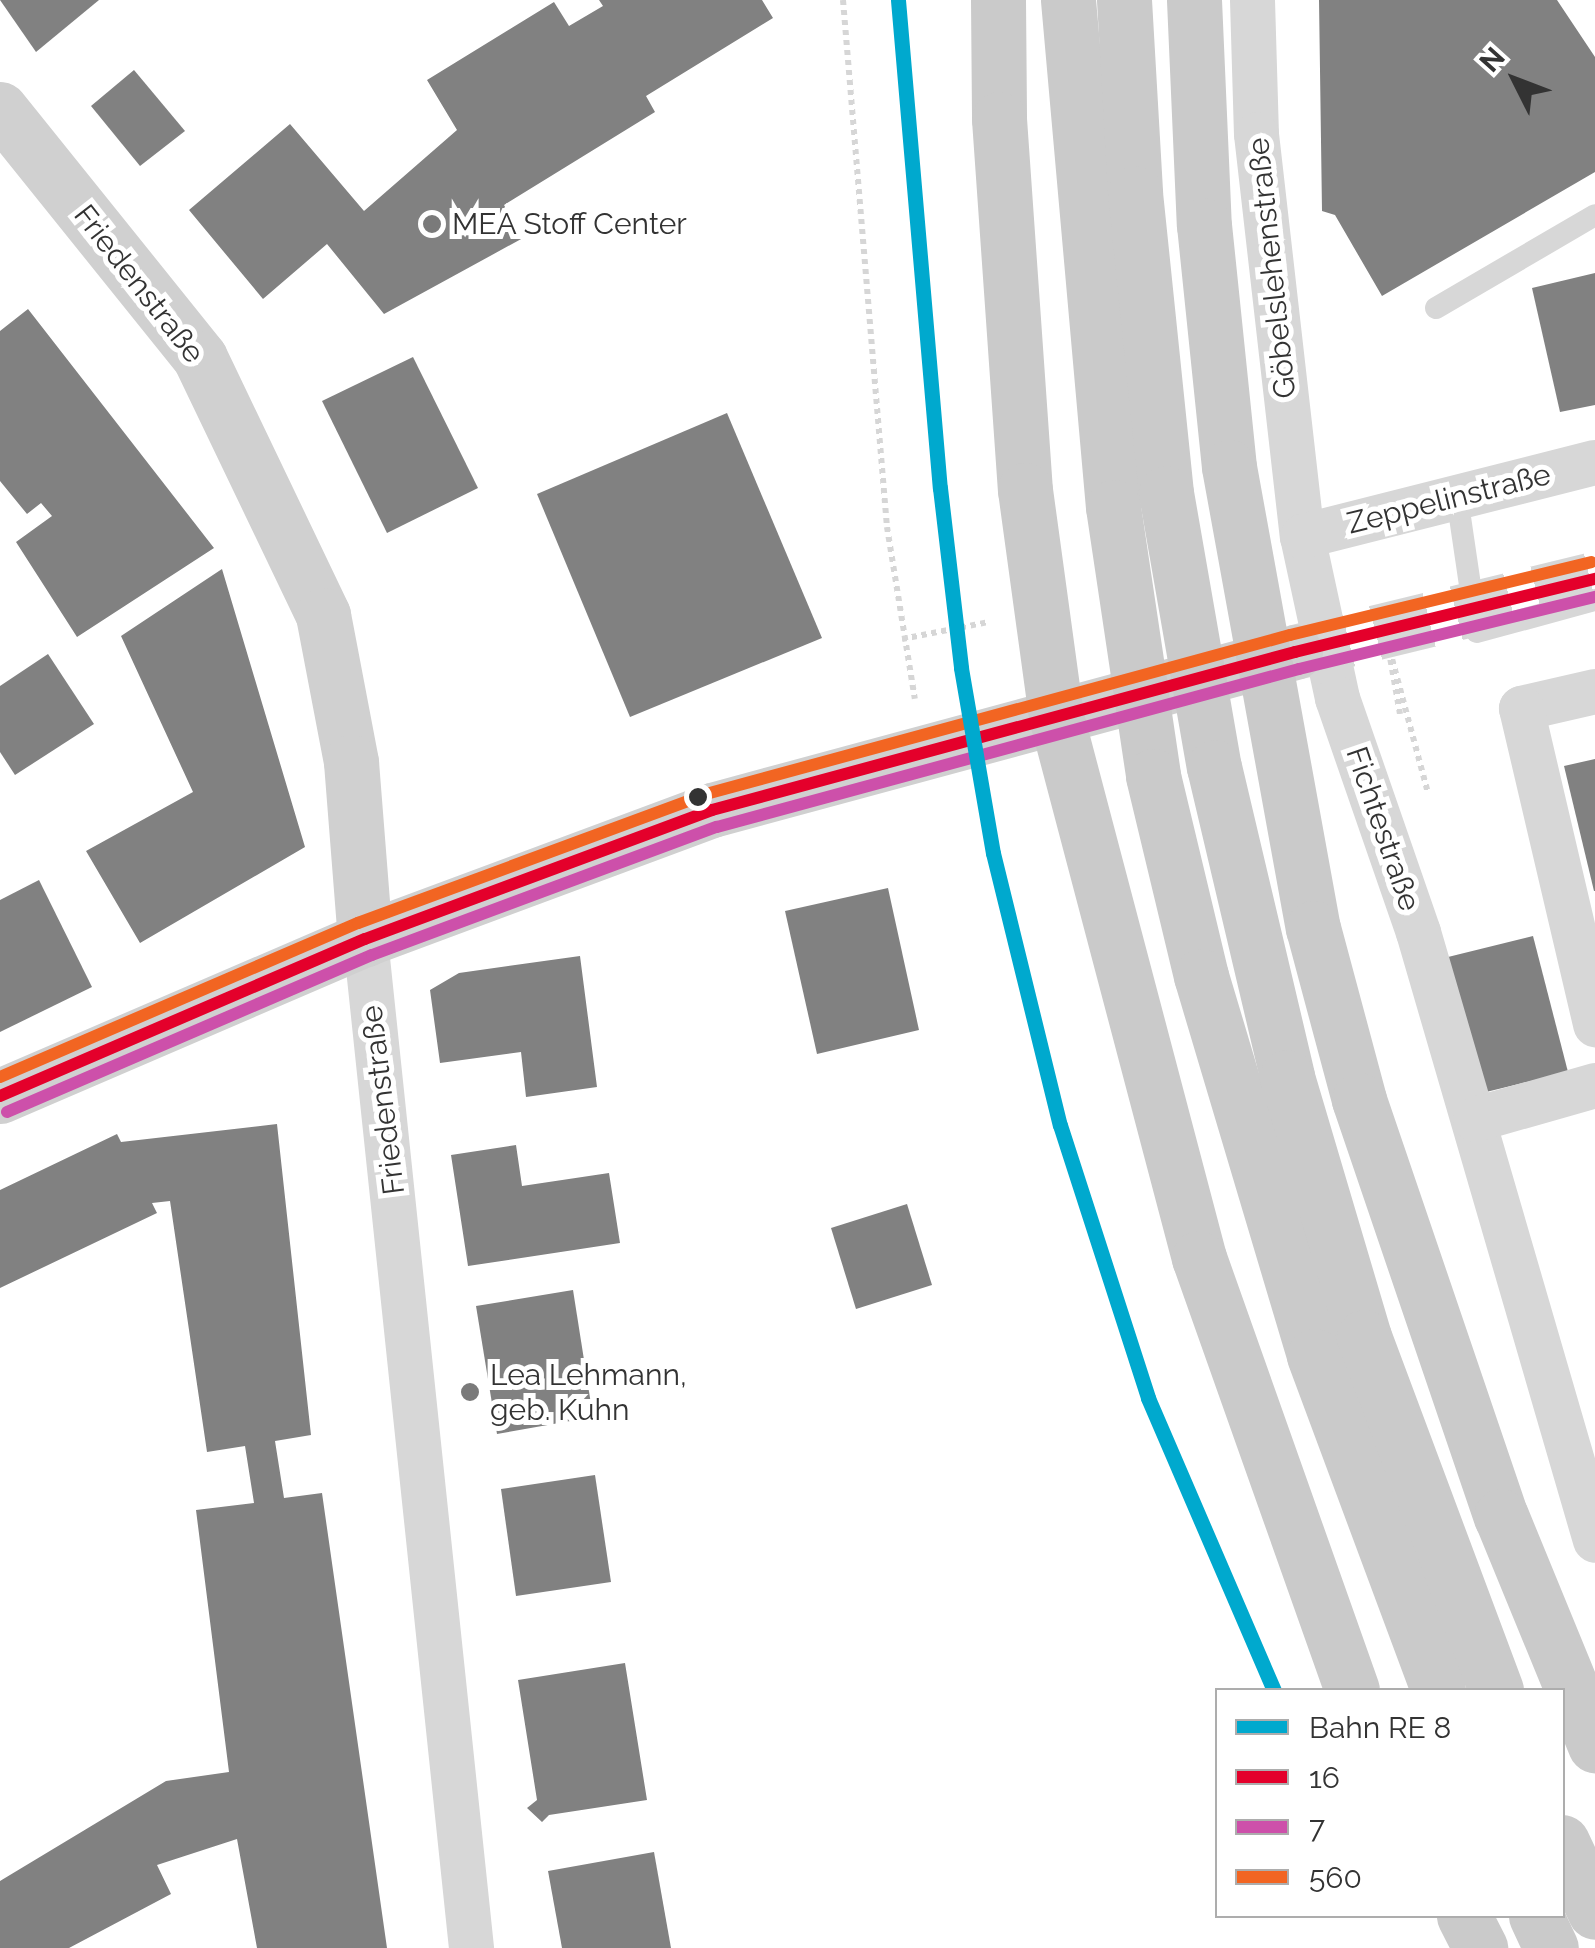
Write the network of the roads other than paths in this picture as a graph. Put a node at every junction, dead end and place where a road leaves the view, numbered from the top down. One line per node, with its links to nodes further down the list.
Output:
1 (998, 0): 16 (main road)
2 (1068, 0): 7 (main road)
3 (1124, 0): 7 (main road)
4 (1194, 0): 14 (main road)
5 (1252, 0): 12 (street, Göbelslehenstraße)
6 (0, 110): 17 (street, Friedenstraße)
7 (1109, 196): 24 (main road); 25 (main road)
8 (1595, 216): 9 (lane)
9 (1436, 308)
10 (1595, 462): 11 (street, Zeppelinstraße)
11 (1457, 497): 12 (street, Zeppelinstraße); 13 (lane)
12 (1302, 536): 21 (street, Fichtestraße)
13 (1595, 600)
14 (1278, 657): 16 (street); 26 (main road)
15 (1595, 691): 18 (street)
16 (1056, 716): 17 (street); 23 (main road)
17 (365, 939): 20 (street); 31 (street, Friedenstraße)
18 (1595, 1024)
19 (1595, 1085): 21 (street)
20 (0, 1096)
21 (1474, 1119): 22 (street, Fichtestraße)
22 (1595, 1540)
23 (1351, 1688)
24 (1437, 1688)
25 (1495, 1688)
26 (1595, 1745)
27 (1565, 1848): 28 (main road)
28 (1595, 1912)
29 (1465, 1918): 32 (main road)
30 (1537, 1918): 33 (main road)
31 (471, 1948)
32 (1480, 1948)
33 (1551, 1948)

